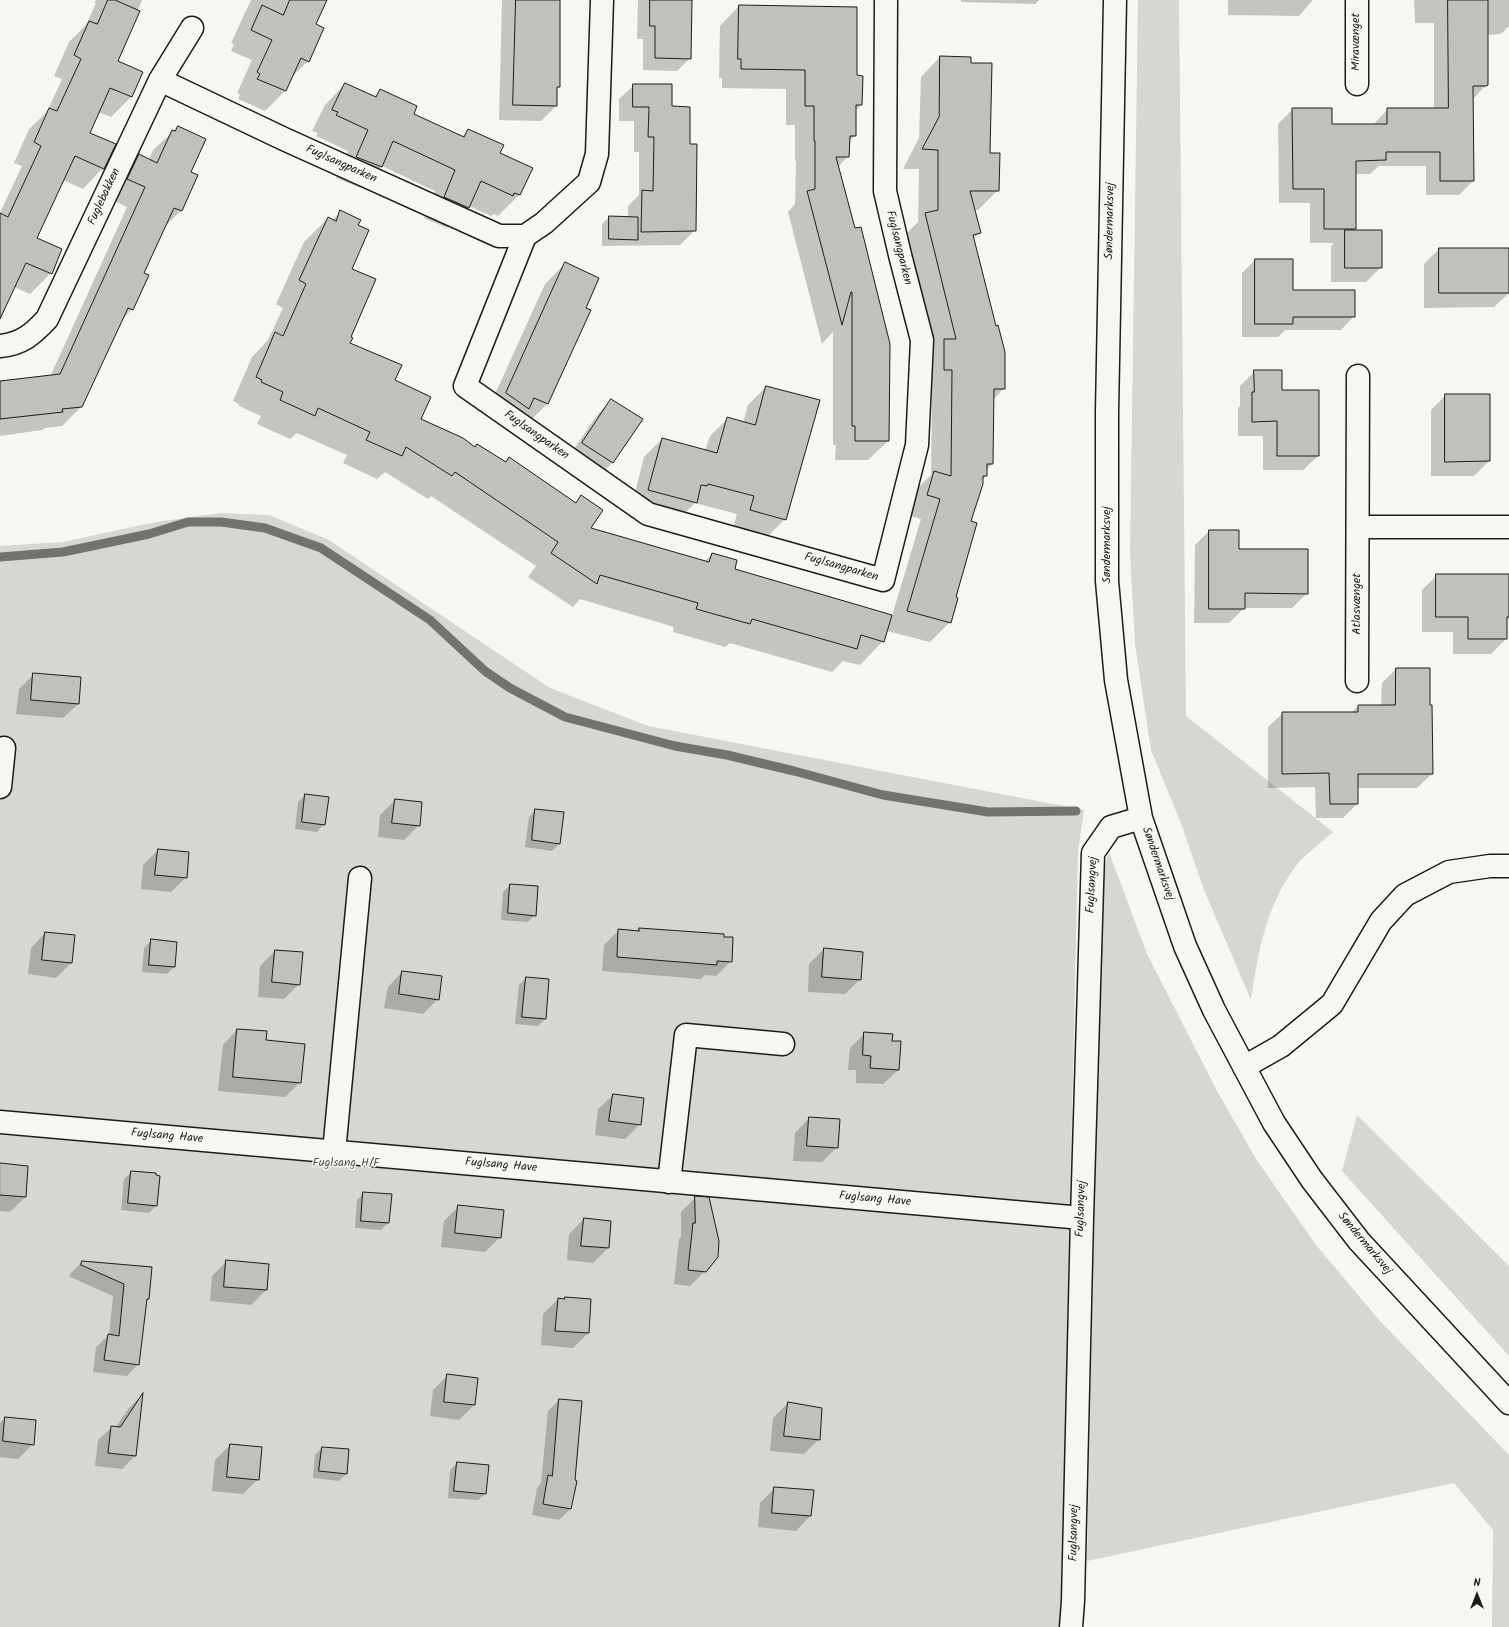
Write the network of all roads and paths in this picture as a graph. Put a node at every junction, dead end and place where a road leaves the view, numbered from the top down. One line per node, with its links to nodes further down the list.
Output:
1 (602, 0): 8 (street)
2 (886, 0): 8 (street, Fuglsangparken)
3 (1115, 0): 16 (street, Søndermarksvej)
4 (1357, 0): 7 (street, Miravænget)
5 (192, 28): 6 (street, Fuglebakken)
6 (160, 80): 8 (street, Fuglsangparken); 9 (street, Fuglebakken)
7 (1357, 84)
8 (525, 236)
9 (0, 346)
10 (1358, 376): 11 (street, Atlasvænget)
11 (1358, 527): 12 (street); 13 (street, Atlasvænget)
12 (1509, 527)
13 (1358, 681)
14 (4, 748): 15 (street)
15 (0, 787)
16 (1141, 818): 20 (street, Søndermarksvej); 24 (street, Fuglsangvej)
17 (1509, 866): 20 (street)
18 (360, 878): 22 (street)
19 (783, 1044): 23 (street)
20 (1244, 1067): 25 (street, Søndermarksvej)
21 (0, 1122): 22 (street, Fuglsang Have)
22 (334, 1152): 23 (street, Fuglsang Have)
23 (669, 1182): 24 (street, Fuglsang Have)
24 (1082, 1218): 26 (street, Fuglsangvej)
25 (1509, 1403)
26 (1071, 1627)

